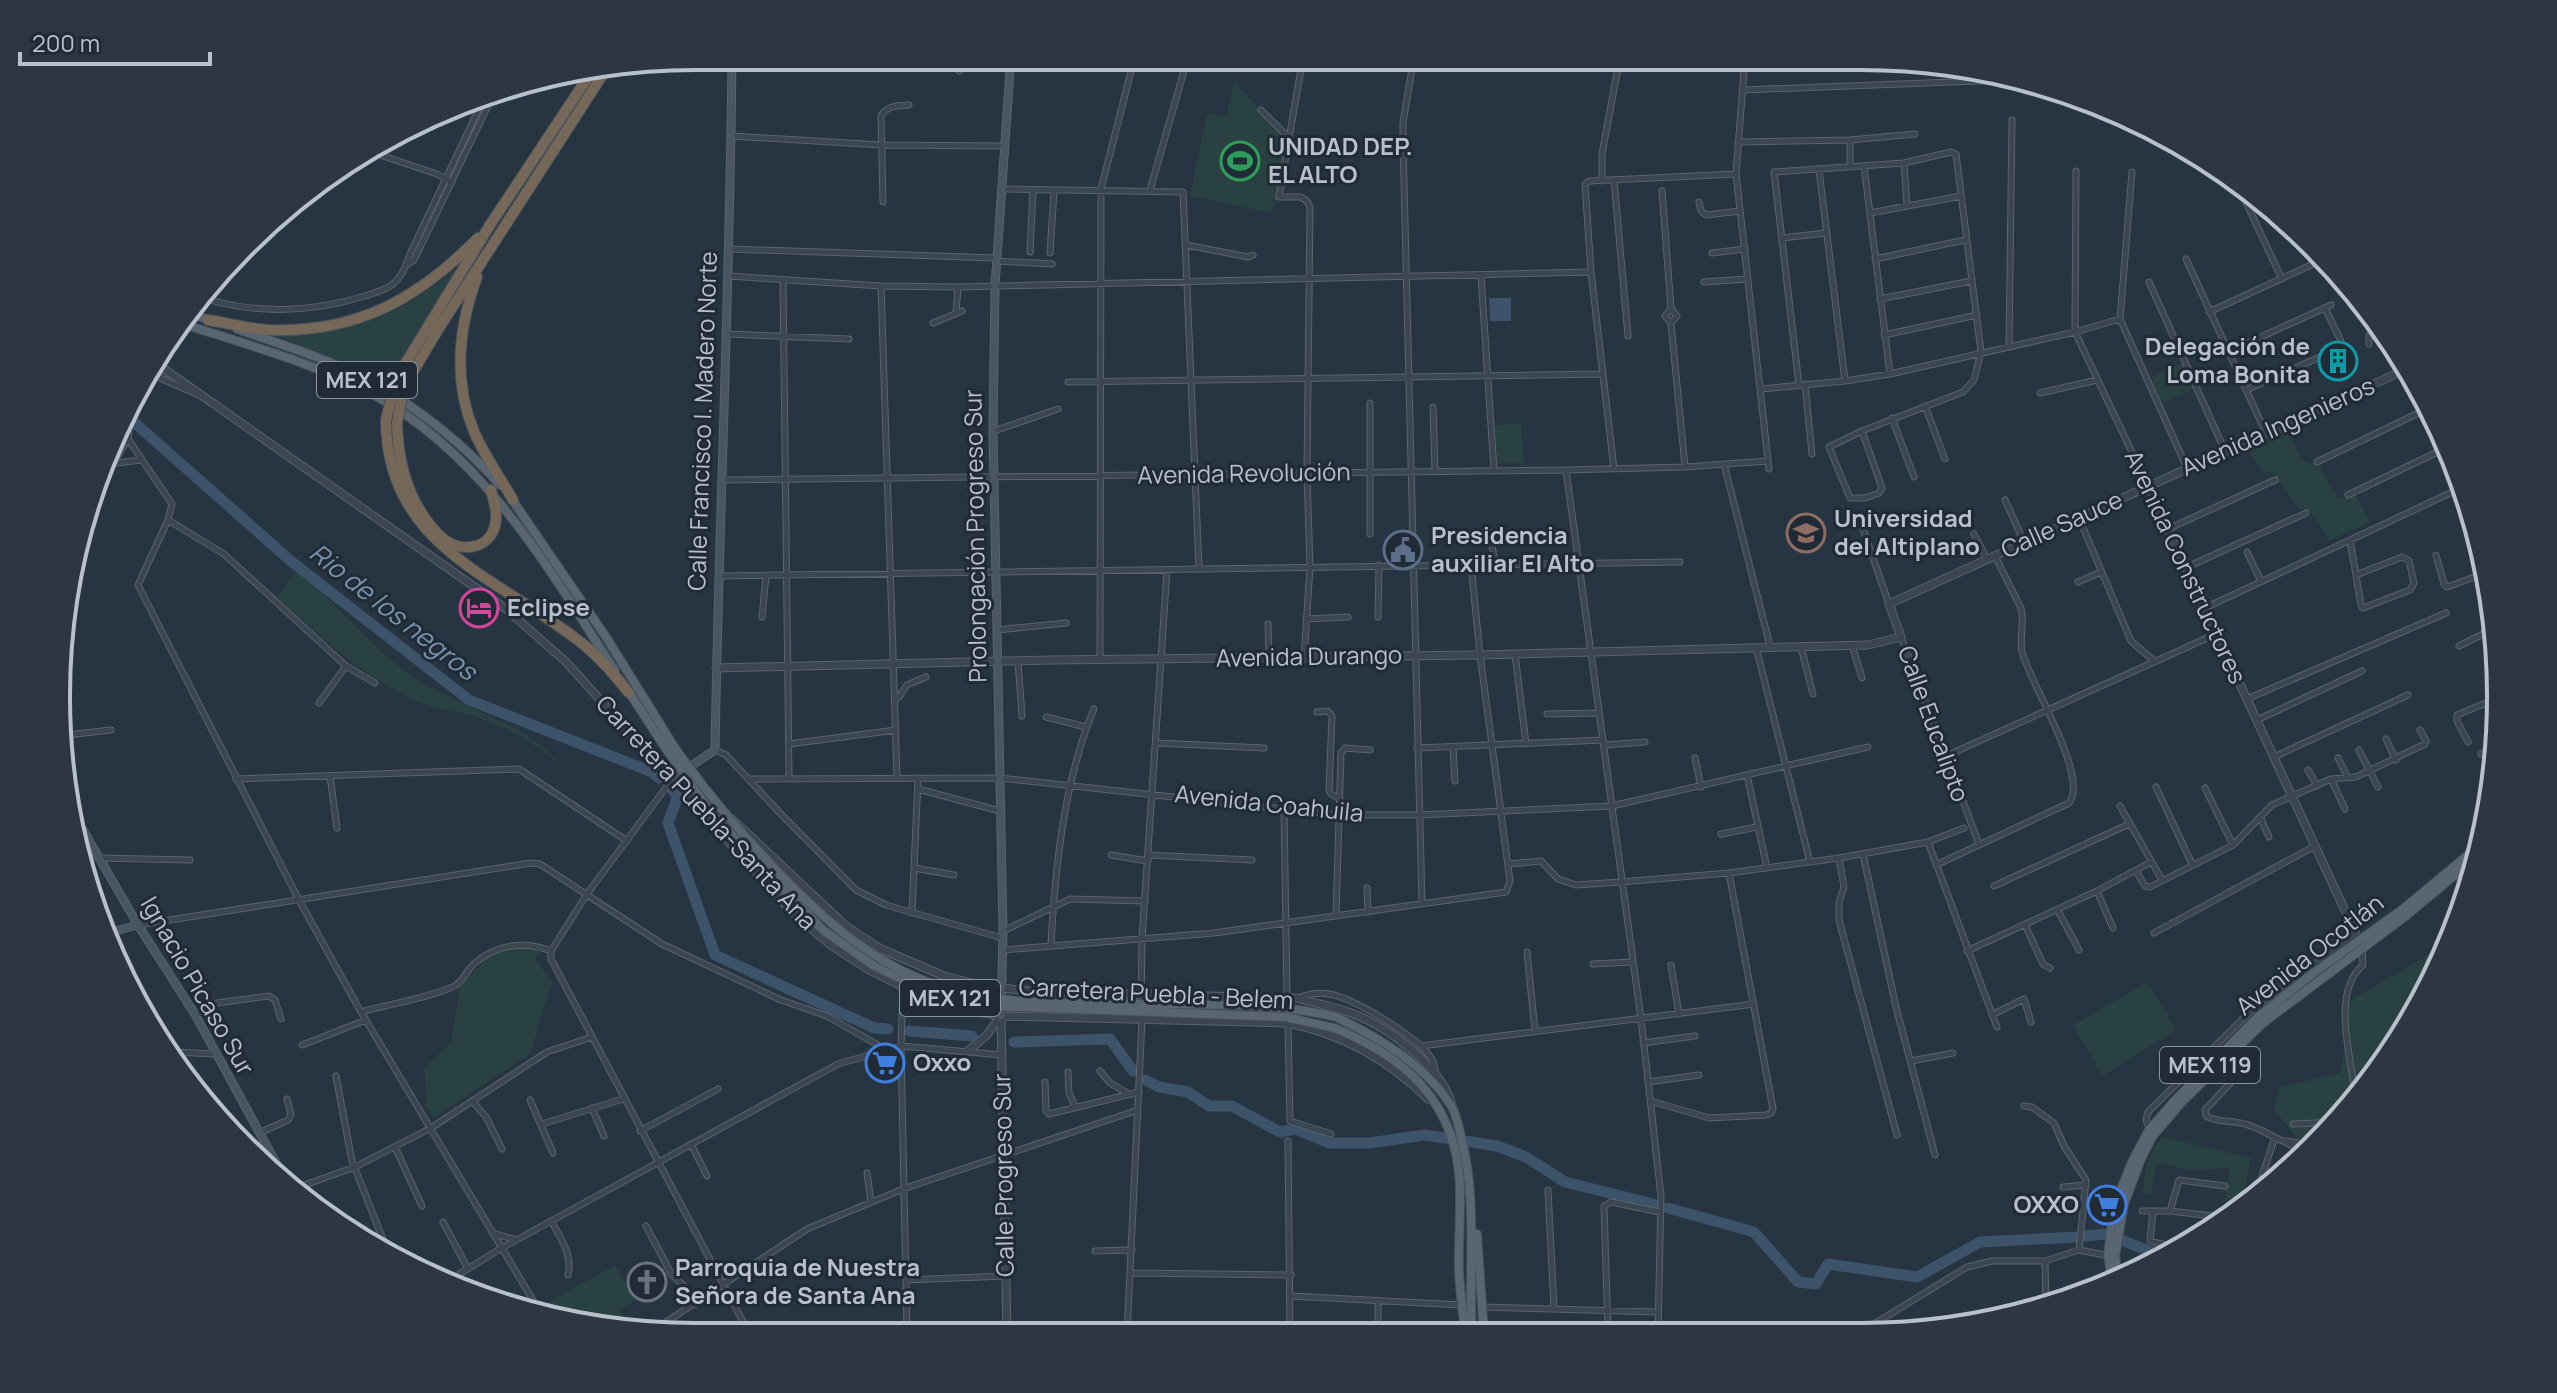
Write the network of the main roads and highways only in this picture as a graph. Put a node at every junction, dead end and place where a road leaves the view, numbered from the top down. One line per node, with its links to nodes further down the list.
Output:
1 (732, 70): 16 (main road, Calle Francisco I. Madero Norte)
2 (1010, 70): 23 (main road, Prolongación Progreso Sur)
3 (601, 77): 6 (highway)
4 (586, 80): 5 (highway)
5 (490, 225): 8 (highway); 10 (highway)
6 (485, 257): 10 (highway); 13 (highway)
7 (198, 316): 8 (main road, Carretera Puebla - Belem / MEX 121)
8 (208, 320): 13 (main road, Carretera Puebla - Belem / MEX 121)
9 (191, 327): 12 (main road, Carretera Puebla - Belem / MEX 121)
10 (400, 383): 11 (highway, bridge)
11 (392, 421): 12 (highway); 14 (highway)
12 (491, 490): 14 (main road, Carretera Puebla - Belem / MEX 121)
13 (513, 500): 15 (main road, Carretera Puebla - Belem / MEX 121)
14 (629, 693): 15 (main road, Carretera Puebla - Belem / MEX 121)
15 (670, 747): 25 (main road, Carretera Puebla - Belem / MEX 121, bridge); 26 (main road, Carretera Puebla - Belem / MEX 121, bridge)
16 (673, 778)
17 (85, 834): 20 (main road, Ignacio Picaso Sur)
18 (2467, 856): 22 (main road, Avenida Ocotlán / MEX 119)
19 (2463, 868): 22 (main road, Avenida Ocotlán / MEX 119)
20 (138, 925): 21 (main road); 24 (main road, Ignacio Picaso Sur)
21 (116, 931)
22 (2359, 941): 27 (main road, Avenida Ocotlán / MEX 119); 27 (main road, Avenida Ocotlán / MEX 119)
23 (1001, 1016)
24 (273, 1159)
25 (1472, 1208): 31 (main road, Carretera Puebla - Belem / MEX 121); 35 (main road)
26 (1460, 1217): 31 (main road); 32 (main road, Carretera Puebla - Belem / MEX 121)
27 (2115, 1228): 28 (main road, Avenida Ocotlán / MEX 119)
28 (2112, 1256): 29 (main road, Avenida Ocotlán / MEX 119); 30 (main road, Avenida Ocotlán / MEX 119)
29 (2115, 1268)
30 (2112, 1270)
31 (1471, 1272): 33 (main road, Carretera Puebla - Belem / MEX 121); 34 (main road)
32 (1464, 1323)
33 (1472, 1323)
34 (1480, 1323)
35 (1482, 1323)

